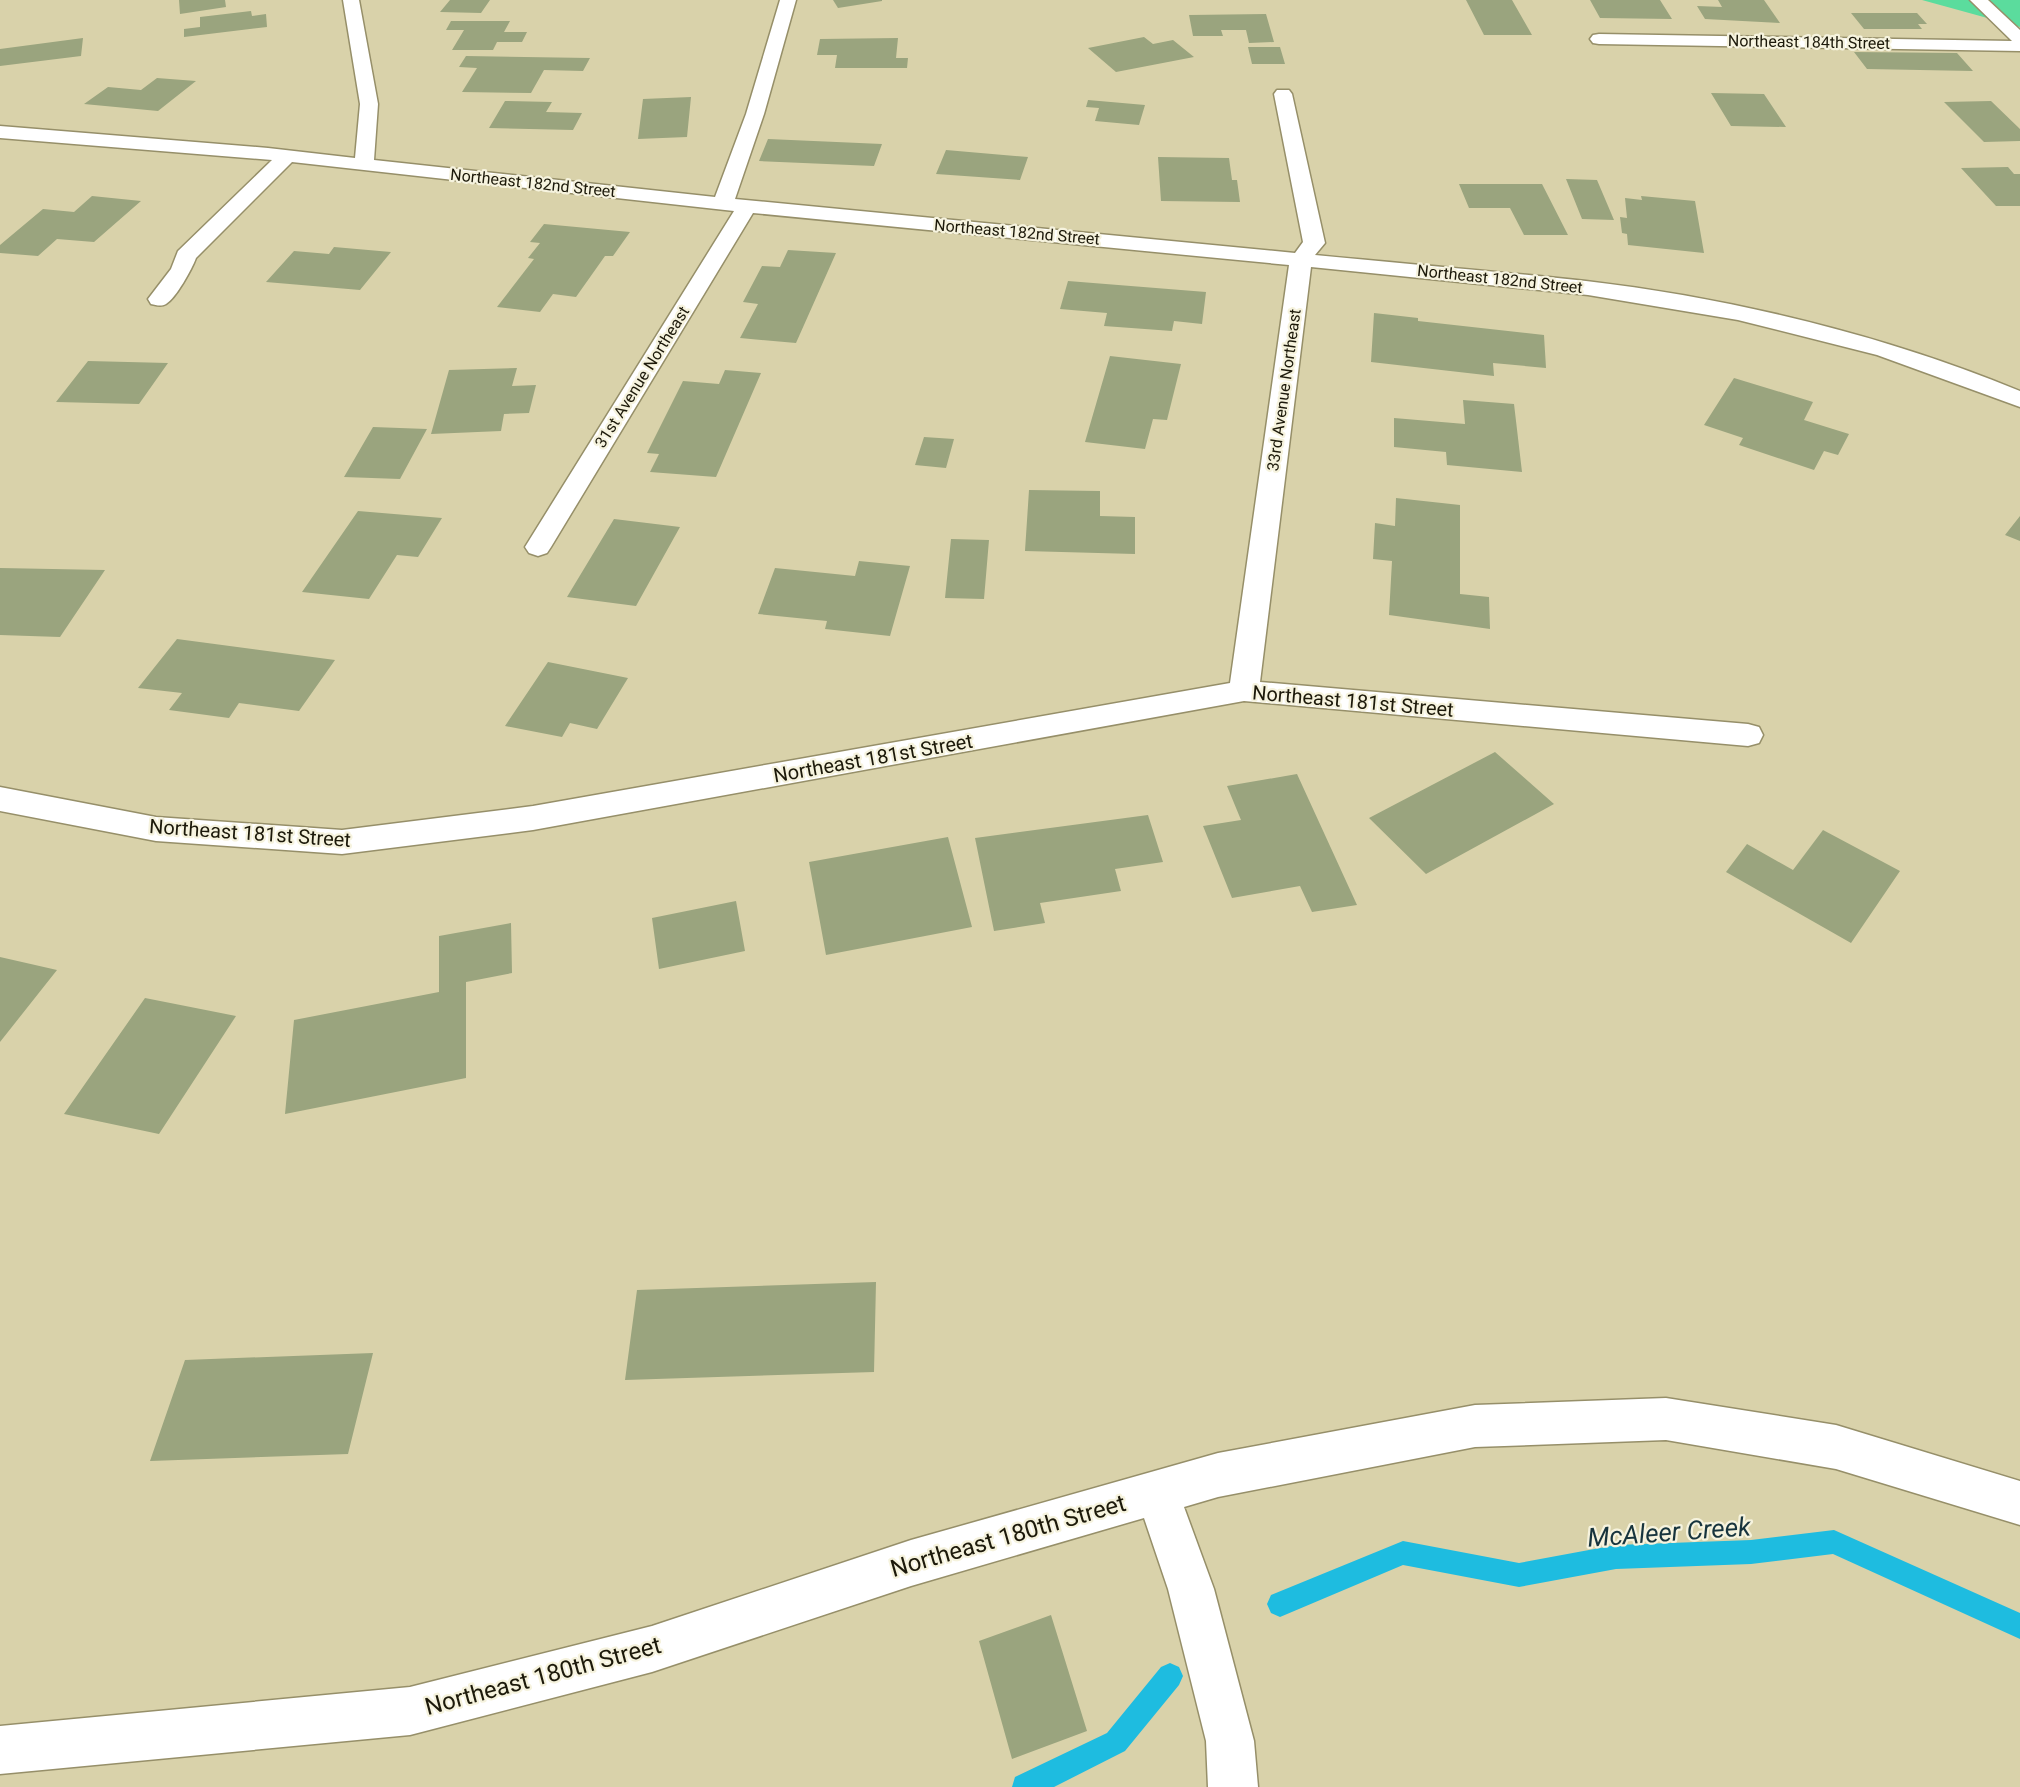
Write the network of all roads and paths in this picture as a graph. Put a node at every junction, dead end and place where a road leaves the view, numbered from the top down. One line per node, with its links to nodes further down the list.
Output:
1 (351, 0): 10 (street)
2 (788, 0): 11 (street)
3 (1978, 0): 5 (street)
4 (1599, 39): 6 (street, Northeast 184th Street)
5 (2020, 39)
6 (2020, 46)
7 (1283, 94): 13 (street, 33rd Avenue Northeast)
8 (0, 132): 9 (street, Northeast 182nd Street)
9 (287, 156): 10 (street, Northeast 182nd Street); 14 (street)
10 (364, 165): 11 (street, Northeast 182nd Street)
11 (723, 204): 12 (street, Northeast 182nd Street)
12 (747, 206): 13 (street, Northeast 182nd Street); 16 (street, 31st Avenue Northeast)
13 (1302, 259): 15 (street, Northeast 182nd Street); 17 (street, 33rd Avenue Northeast)
14 (159, 299)
15 (2020, 400)
16 (538, 547)
17 (1244, 691): 18 (street, Northeast 181st Street); 19 (street, Northeast 181st Street)
18 (1748, 735)
19 (0, 799)
20 (1157, 1492): 21 (street, Northeast 180th Street); 22 (street, Northeast 180th Street); 23 (street)
21 (2020, 1503)
22 (0, 1750)
23 (1233, 1787)

